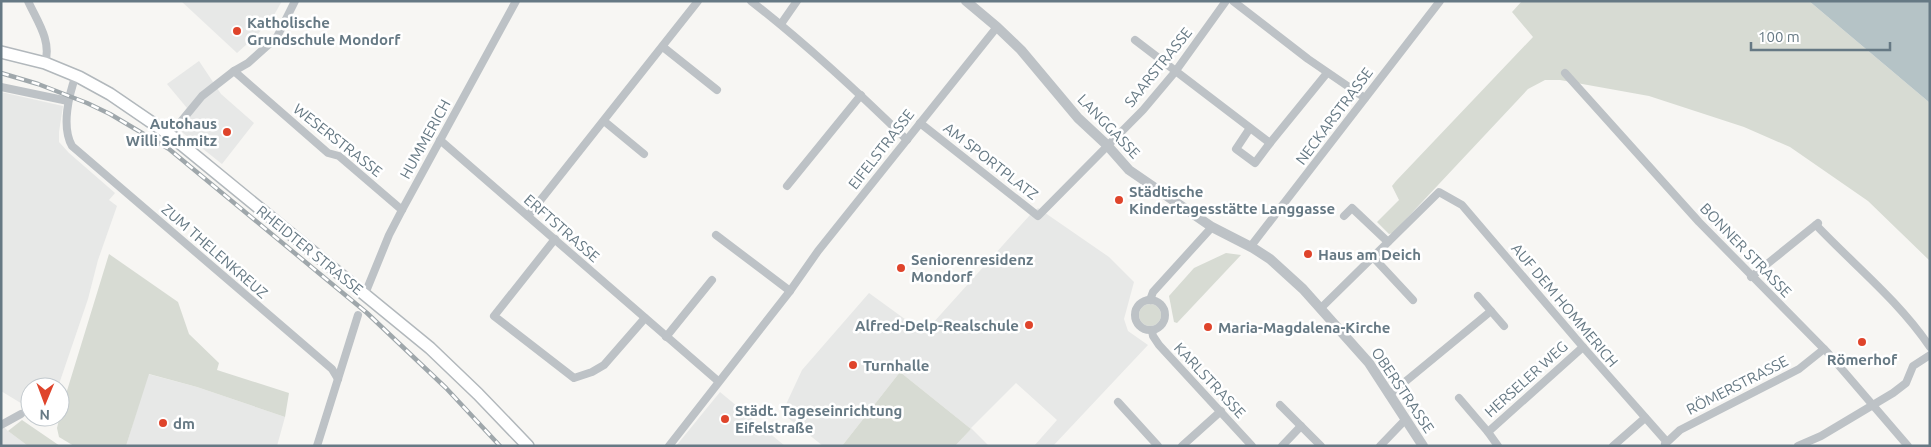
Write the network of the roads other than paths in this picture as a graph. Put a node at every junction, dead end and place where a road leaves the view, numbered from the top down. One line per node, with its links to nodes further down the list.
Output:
1 (28, 1): 16 (street)
2 (294, 1): 17 (street)
3 (516, 1): 31 (street, HUMMERICH)
4 (698, 1): 14 (street)
5 (752, 1): 11 (street)
6 (796, 1): 11 (street)
7 (966, 1): 12 (street, LANGGASSE)
8 (1226, 1): 18 (street, SAARSTRASSE)
9 (1233, 1): 19 (street)
10 (1440, 1): 25 (street, NECKARSTRASSE)
11 (781, 24): 24 (street)
12 (997, 27): 28 (street, EIFELSTRASSE); 34 (street, LANGGASSE)
13 (1135, 40): 18 (street)
14 (663, 46): 23 (street); 27 (street)
15 (1, 52): 16 (main road, RHEIDTER STRASSE)
16 (45, 63): 21 (main road, RHEIDTER STRASSE)
17 (234, 71): 30 (street); 37 (street, WESERSTRASSE)
18 (1175, 72): 29 (street); 34 (street, SAARSTRASSE)
19 (1327, 72): 25 (street); 33 (street)
20 (1565, 73): 46 (street, BONNER STRASSE)
21 (76, 75): 26 (street); 30 (main road, RHEIDTER STRASSE)
22 (1, 87): 26 (street)
23 (717, 90)
24 (862, 95): 32 (street); 36 (street)
25 (1365, 98): 44 (street, NECKARSTRASSE)
26 (68, 101): 64 (street, ZUM THELENKREUZ)
27 (604, 121): 35 (street); 38 (street)
28 (920, 123): 32 (street, EIFELSTRASSE); 34 (street, AM SPORTPLATZ)
29 (1250, 128): 33 (street); 33 (street)
30 (170, 135): 49 (main road, RHEIDTER STRASSE)
31 (440, 140): 37 (street, HUMMERICH); 38 (street, ERFTSTRASSE)
32 (907, 140): 48 (street, EIFELSTRASSE)
33 (1270, 143)
34 (1107, 145): 40 (street, LANGGASSE)
35 (644, 154)
36 (787, 186)
37 (402, 210): 49 (street, HUMMERICH)
38 (528, 216): 42 (street, ERFTSTRASSE)
39 (1344, 216): 43 (street)
40 (1212, 227): 44 (street, LANGGASSE); 51 (street, KARLSTRASSE)
41 (716, 235): 48 (street)
42 (555, 239): 56 (street, ERFTSTRASSE); 56 (street)
43 (1388, 242): 45 (street); 60 (street, AUF DEM HOMMERICH)
44 (1251, 246): 53 (street, OBERSTRASSE)
45 (1373, 257): 52 (street); 53 (street)
46 (1751, 277): 61 (street); 62 (street, BONNER STRASSE)
47 (712, 280): 59 (street)
48 (790, 290): 65 (street, EIFELSTRASSE)
49 (364, 294): 80 (main road, RHEIDTER STRASSE)
50 (1478, 296): 54 (street)
51 (1150, 300): 58 (street); 58 (street, KARLSTRASSE)
52 (1413, 300)
53 (1321, 308): 66 (street, OBERSTRASSE)
54 (1491, 312): 57 (street); 66 (street)
55 (358, 315): 64 (street)
56 (645, 318): 59 (street, ERFTSTRASSE)
57 (1504, 326)
58 (1152, 331): 71 (street, KARLSTRASSE)
59 (666, 337): 65 (street, ERFTSTRASSE)
60 (1583, 347): 73 (street, AUF DEM HOMMERICH); 77 (street, HERSELER WEG)
61 (1930, 348)
62 (1824, 349): 70 (street, BONNER STRASSE); 78 (street, RÖMERSTRASSE)
63 (1930, 355): 70 (street)
64 (338, 379): 79 (street)
65 (718, 381): 81 (street, EIFELSTRASSE)
66 (1389, 395): 74 (street, OBERSTRASSE)
67 (1459, 398): 77 (street, HERSELER WEG)
68 (1118, 402): 82 (street)
69 (1280, 405): 76 (street)
70 (1873, 405): 91 (street); 92 (street, BONNER STRASSE)
71 (1221, 412): 83 (street); 84 (street, KARLSTRASSE)
72 (20, 415): 75 (street)
73 (1645, 418): 78 (street, AUF DEM HOMMERICH); 90 (street)
74 (1406, 419): 87 (street); 88 (street, OBERSTRASSE)
75 (1, 426)
76 (1301, 426): 85 (street); 86 (street)
77 (1488, 432): 89 (street, HERSELER WEG)
78 (1665, 443)
79 (317, 446)
80 (528, 446)
81 (668, 446)
82 (1158, 446)
83 (1182, 446)
84 (1252, 446)
85 (1282, 446)
86 (1321, 446)
87 (1380, 446)
88 (1423, 446)
89 (1498, 446)
90 (1613, 446)
91 (1798, 446)
92 (1908, 446)

